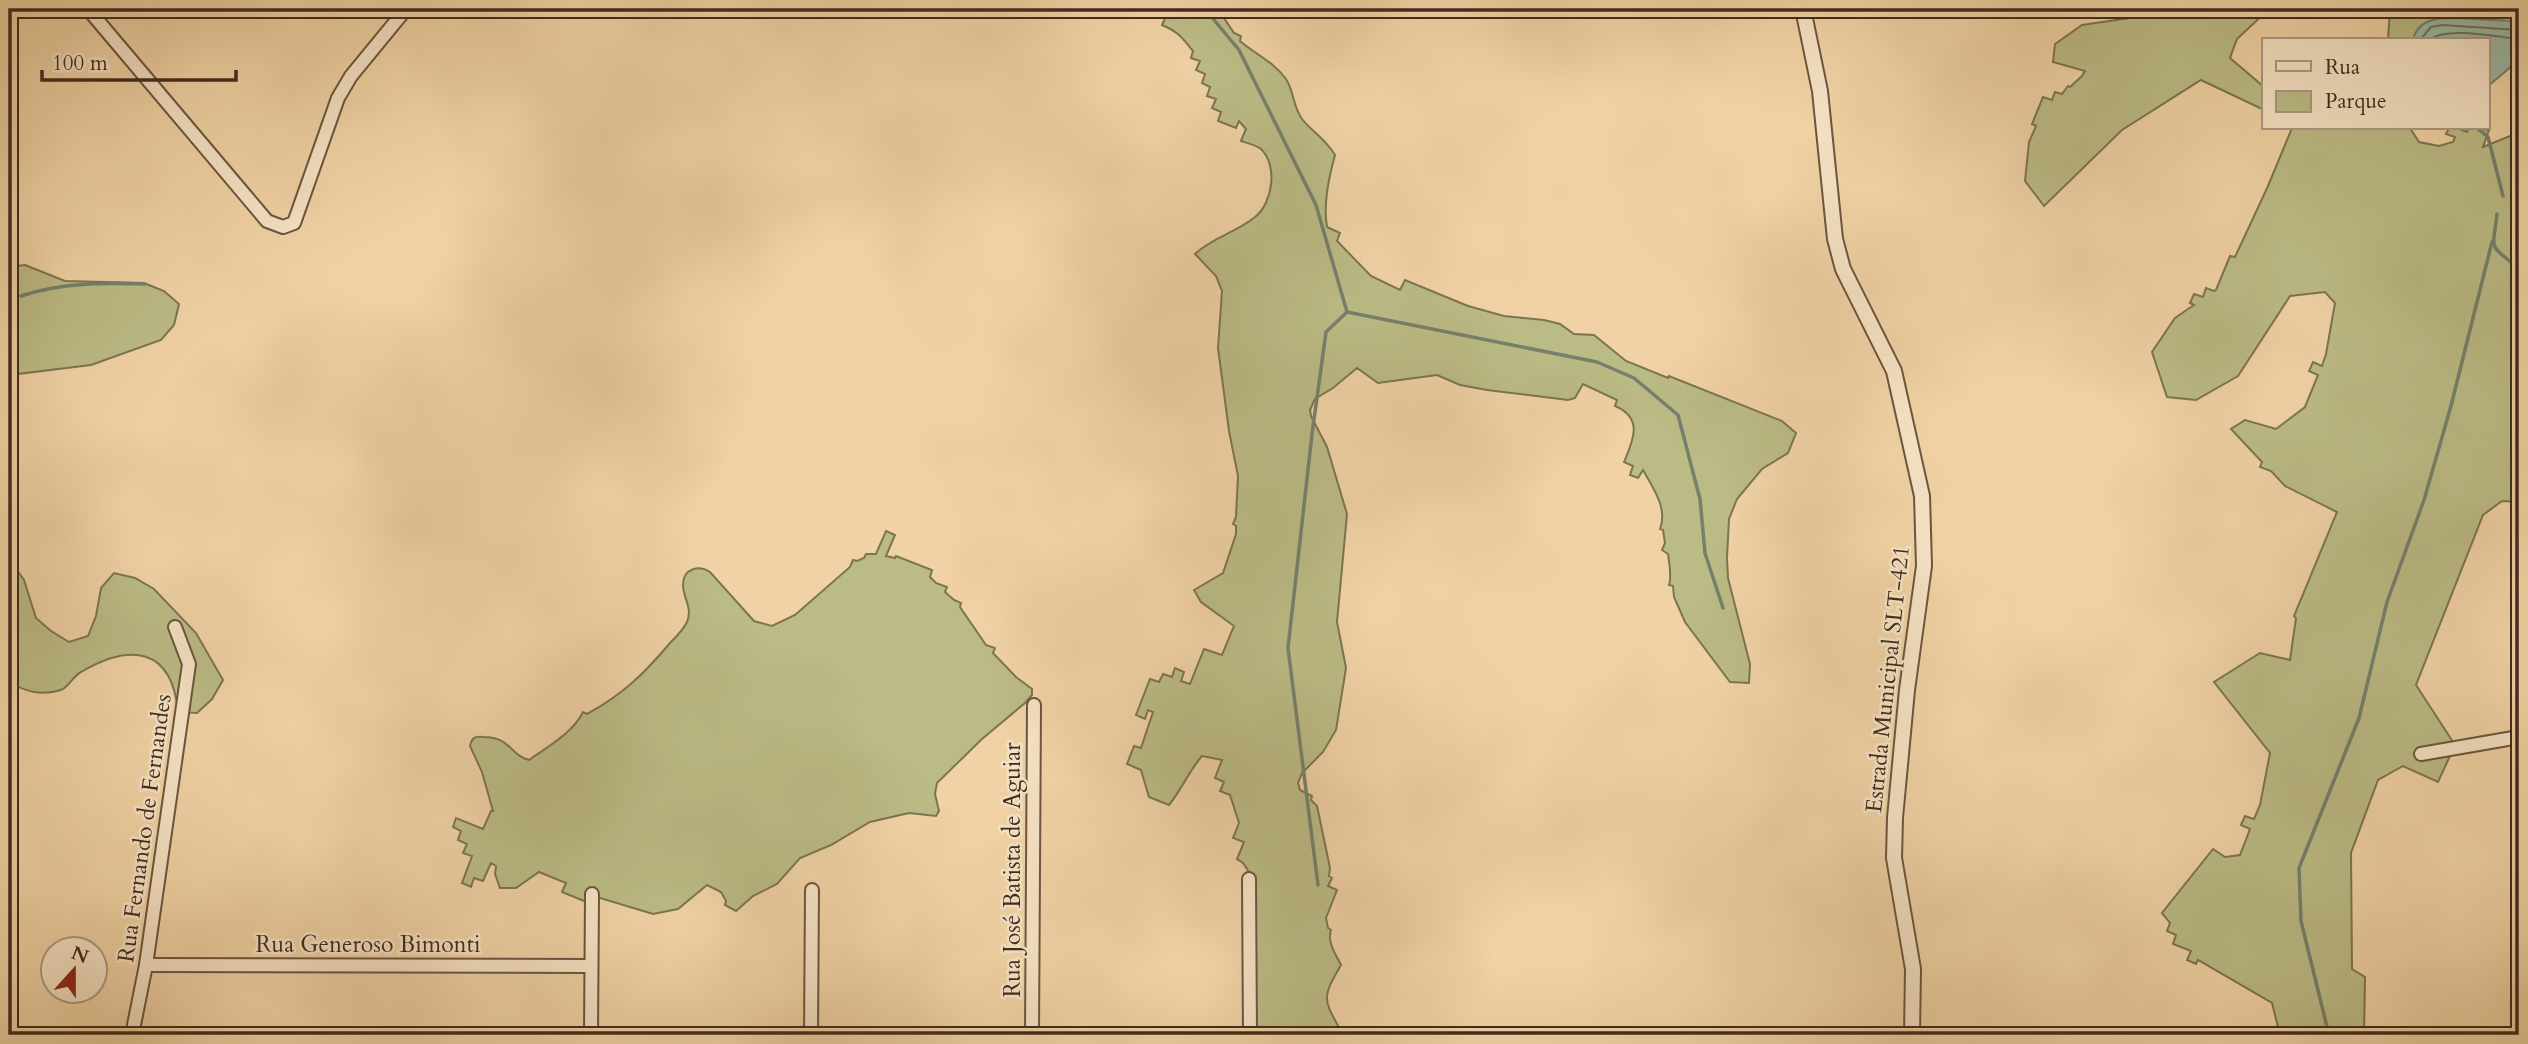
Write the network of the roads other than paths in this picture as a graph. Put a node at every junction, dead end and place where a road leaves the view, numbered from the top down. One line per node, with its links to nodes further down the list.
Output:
1 (88, 9): 2 (street)
2 (406, 9)
3 (1803, 9): 18 (street, Estrada Municipal SLT-421)
4 (175, 627): 11 (street, Rua Fernando de Fernandes)
5 (1034, 705): 16 (street, Rua José Batista de Aguiar)
6 (2519, 737): 7 (street)
7 (2421, 754)
8 (1249, 879): 17 (street)
9 (812, 890): 15 (street)
10 (592, 894): 12 (street)
11 (146, 965): 12 (street, Rua Generoso Bimonti); 13 (street, Rua Fernando de Fernandes)
12 (590, 966): 14 (street)
13 (131, 1035)
14 (590, 1035)
15 (811, 1035)
16 (1032, 1035)
17 (1250, 1035)
18 (1912, 1035)

